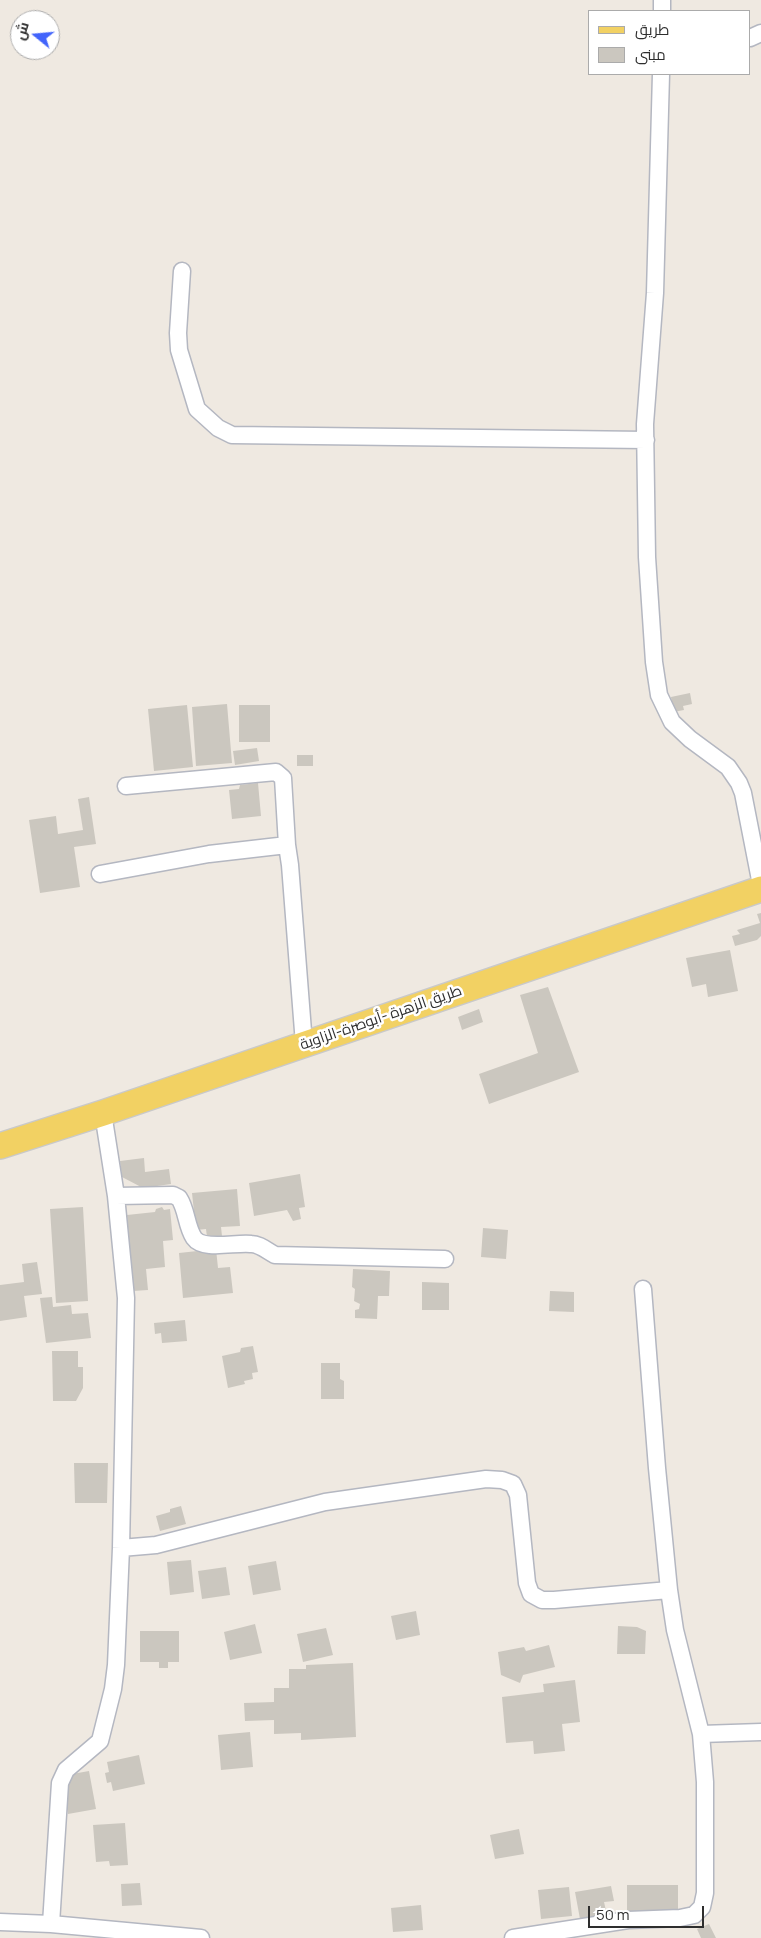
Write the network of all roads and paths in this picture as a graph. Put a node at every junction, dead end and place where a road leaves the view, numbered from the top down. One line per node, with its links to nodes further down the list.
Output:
1 (661, 75): 3 (street)
2 (182, 272): 3 (street)
3 (646, 440): 7 (street)
4 (126, 786): 5 (street)
5 (287, 846): 6 (street); 9 (street)
6 (100, 874)
7 (761, 885)
8 (761, 890): 9 (main road, طريق الزهرة -أبوصرة-الزاوية)
9 (304, 1044): 10 (main road, طريق الزهرة -أبوصرة-الزاوية)
10 (103, 1113): 11 (main road, طريق الزهرة -أبوصرة-الزاوية); 12 (street)
11 (0, 1146)
12 (116, 1196): 13 (street); 15 (street)
13 (445, 1259)
14 (643, 1289): 16 (street)
15 (121, 1548): 16 (street); 20 (street)
16 (669, 1590): 18 (street)
17 (761, 1732): 18 (street)
18 (701, 1734): 22 (street)
19 (0, 1922): 20 (street)
20 (51, 1924): 21 (street)
21 (200, 1938)
22 (513, 1938)

